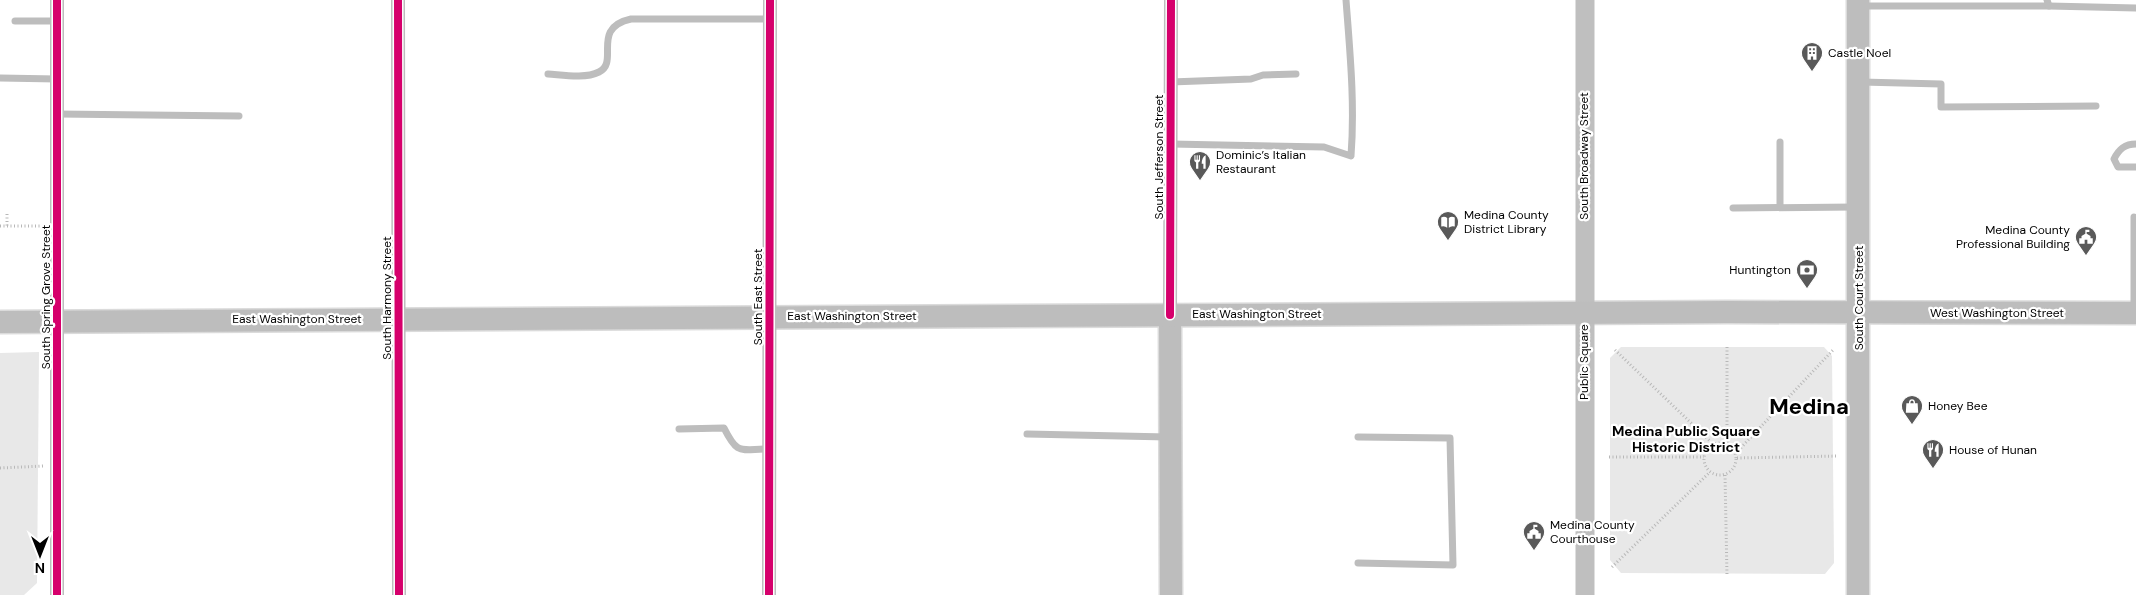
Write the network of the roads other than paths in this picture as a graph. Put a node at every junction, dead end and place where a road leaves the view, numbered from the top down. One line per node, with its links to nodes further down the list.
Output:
1 (58, 0): 12 (street, South Spring Grove Street)
2 (398, 0): 35 (street, South Harmony Street)
3 (770, 0): 10 (street, South East Street)
4 (1171, 0): 17 (street, South Jefferson Street)
5 (1346, 0): 23 (lane)
6 (1584, 0): 30 (main road, South Broadway Street)
7 (1858, 3): 8 (lane); 18 (highway, South Court Street)
8 (2048, 3): 9 (lane)
9 (2136, 8)
10 (770, 19): 13 (lane); 34 (street, South East Street)
11 (15, 21): 12 (lane)
12 (57, 22): 16 (street, South Spring Grove Street)
13 (548, 74)
14 (1296, 74): 17 (lane)
15 (0, 78): 16 (lane)
16 (57, 80): 20 (street, South Spring Grove Street)
17 (1171, 82): 23 (street, South Jefferson Street)
18 (1858, 82): 19 (lane); 26 (highway, South Court Street)
19 (2096, 106)
20 (57, 114): 21 (lane); 36 (street, South Spring Grove Street)
21 (239, 116)
22 (1780, 142): 28 (lane)
23 (1171, 144): 33 (street, South Jefferson Street)
24 (2136, 144): 25 (lane)
25 (2136, 167)
26 (1858, 207): 28 (lane); 32 (highway, South Court Street)
27 (1733, 208): 28 (lane)
28 (1780, 208)
29 (2134, 217): 31 (lane)
30 (1584, 313): 32 (highway, Public Square); 33 (highway, East Washington Street); 48 (main road, Public Square)
31 (2135, 313): 32 (highway, West Washington Street)
32 (1858, 314): 49 (highway, South Court Street)
33 (1170, 315): 34 (highway, East Washington Street); 40 (highway, South Jefferson Street)
34 (769, 317): 35 (highway, East Washington Street); 42 (street, South East Street)
35 (398, 319): 36 (highway, East Washington Street); 45 (street, South Harmony Street)
36 (57, 320): 37 (highway, East Washington Street); 44 (street, South Spring Grove Street)
37 (0, 322)
38 (679, 429): 42 (lane)
39 (1027, 434): 40 (lane)
40 (1170, 437): 47 (highway, South Jefferson Street)
41 (1358, 437): 43 (lane)
42 (769, 449): 46 (street, South East Street)
43 (1358, 564)
44 (57, 595)
45 (399, 595)
46 (769, 595)
47 (1171, 595)
48 (1585, 595)
49 (1858, 595)

